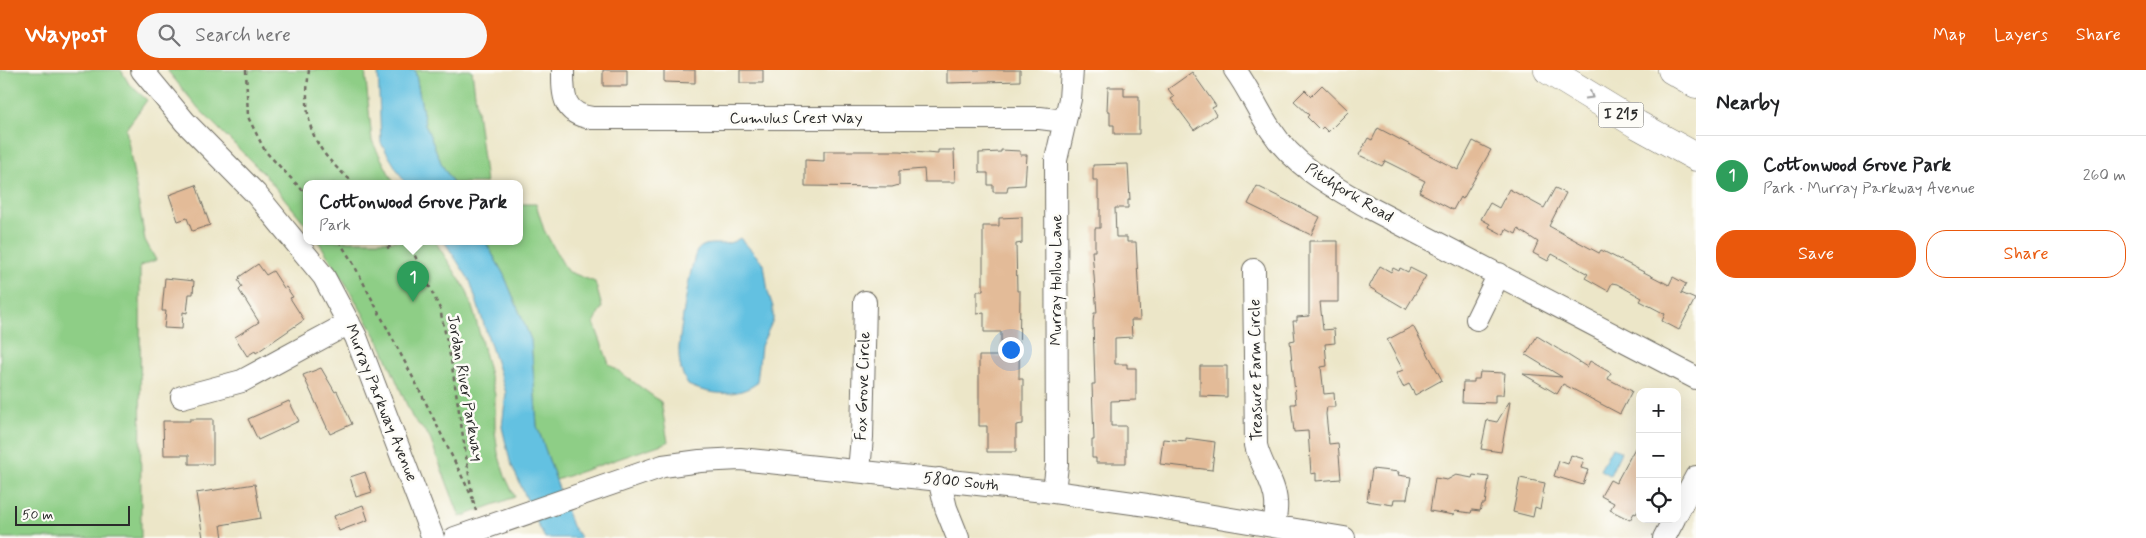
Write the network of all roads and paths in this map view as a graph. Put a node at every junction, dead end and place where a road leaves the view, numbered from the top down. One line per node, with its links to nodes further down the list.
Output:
1 (142, 70): 22 (street, Murray Parkway Avenue)
2 (246, 70): 13 (path)
3 (309, 70): 12 (path)
4 (563, 70): 10 (street, Cumulus Crest Way)
5 (1072, 70): 10 (street, Murray Hollow Lane)
6 (1235, 70): 19 (street, Pitchfork Road)
7 (1548, 70): 11 (highway, I 215, one-way to 11)
8 (1672, 70): 9 (highway)
9 (1696, 84)
10 (1064, 121): 28 (street, Murray Hollow Lane)
11 (1696, 157)
12 (350, 180)
13 (303, 191)
14 (342, 245): 29 (path)
15 (393, 245): 17 (path)
16 (410, 245): 29 (path, Jordan River Parkway)
17 (387, 248)
18 (1254, 270): 33 (street, Treasure Farm Circle)
19 (1499, 274): 21 (street); 23 (street, Pitchfork Road)
20 (865, 302): 25 (street, Fox Grove Circle)
21 (1477, 319)
22 (349, 323): 24 (street); 35 (street, Murray Parkway Avenue)
23 (1696, 378)
24 (182, 397)
25 (859, 471): 27 (street, 5800 South); 36 (street, 5800 South)
26 (1696, 477): 30 (street)
27 (939, 479): 28 (street, 5800 South); 37 (street)
28 (1054, 492): 33 (street, 5800 South)
29 (473, 499): 31 (path, Jordan River Parkway)
30 (1681, 505)
31 (479, 514)
32 (1672, 523): 39 (street)
33 (1274, 526): 34 (street, 5800 South)
34 (1304, 535): 38 (street, 5800 South)
35 (433, 538)
36 (454, 538)
37 (958, 538)
38 (1344, 538)
39 (1664, 538)

